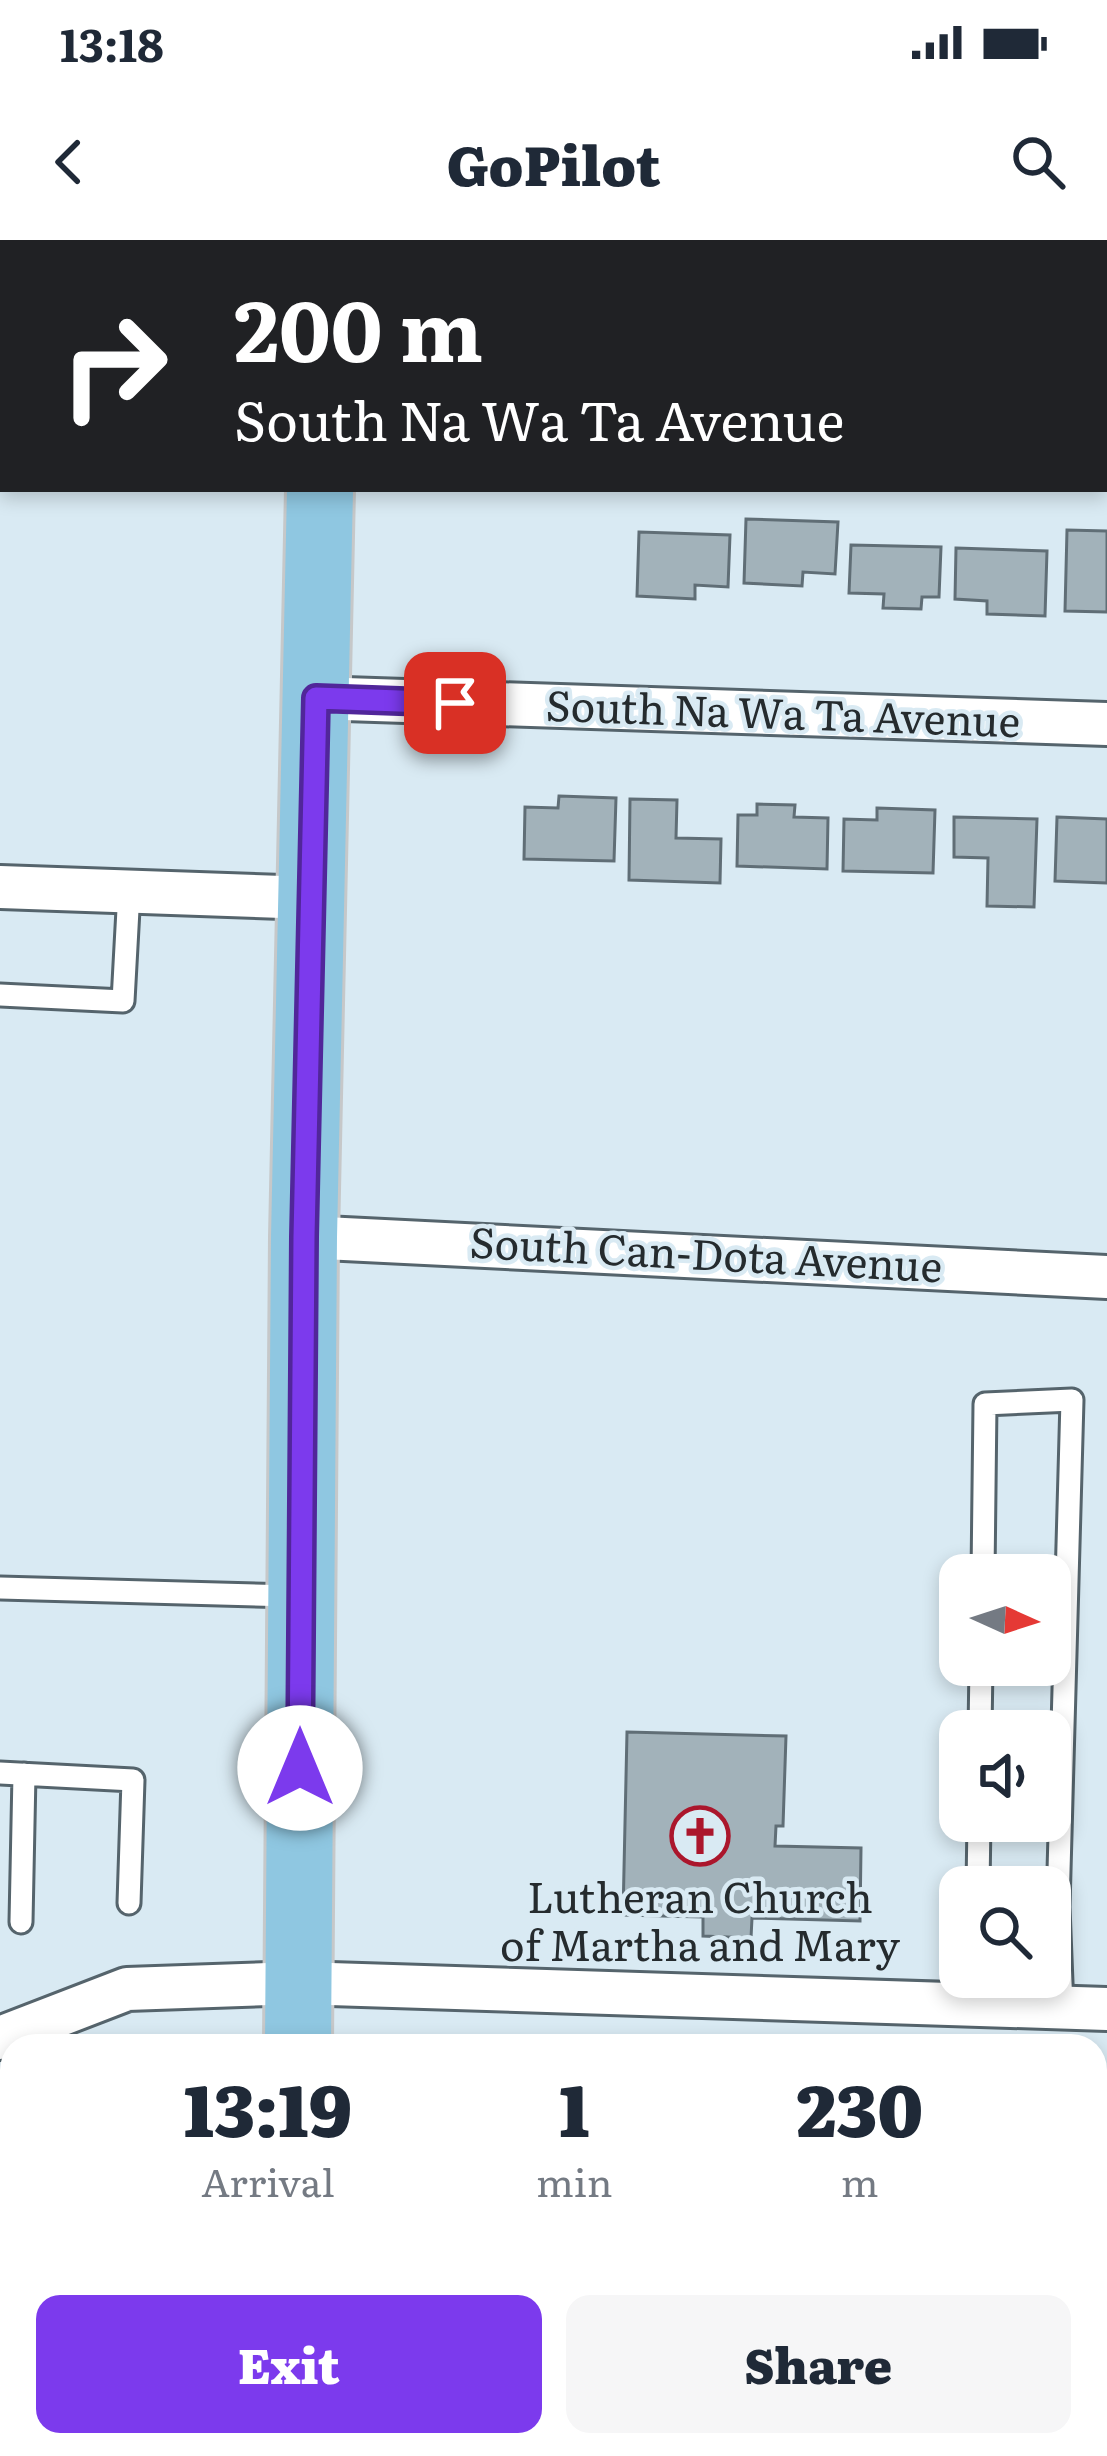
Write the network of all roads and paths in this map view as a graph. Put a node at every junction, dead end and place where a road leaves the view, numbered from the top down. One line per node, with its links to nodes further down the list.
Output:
1 (320, 492): 2 (main road)
2 (316, 698): 3 (street, South Na Wa Ta Avenue); 6 (main road)
3 (1107, 724)
4 (0, 887): 5 (street)
5 (129, 891): 6 (street); 7 (lane)
6 (311, 898): 8 (main road)
7 (0, 994)
8 (304, 1237): 9 (street, South Can-Dota Avenue); 13 (main road)
9 (1107, 1277)
10 (982, 1554): 11 (lane)
11 (1067, 1554)
12 (0, 1588): 13 (lane)
13 (301, 1596): 25 (main road)
14 (1062, 1686): 17 (lane)
15 (0, 1773): 16 (lane)
16 (24, 1774): 18 (lane); 19 (lane)
17 (1055, 1866)
18 (129, 1903)
19 (20, 1922)
20 (939, 1992): 25 (street)
21 (1010, 1998): 23 (street)
22 (1061, 1998): 23 (lane)
23 (1062, 2008): 24 (street)
24 (1107, 2009)
25 (298, 2014): 26 (street)
26 (10, 2034)

